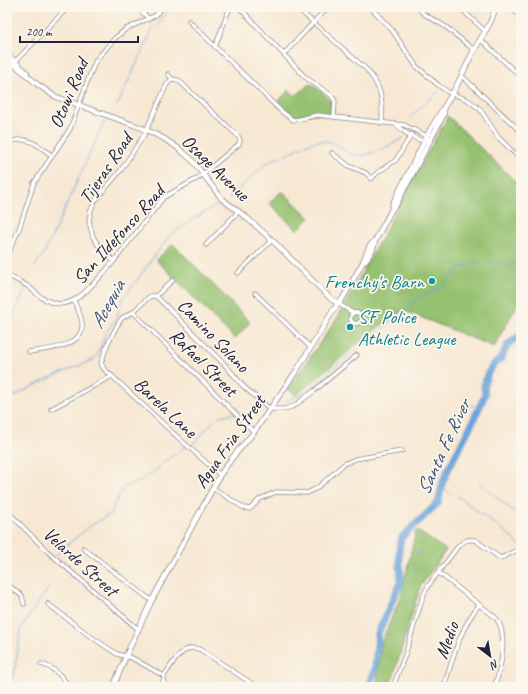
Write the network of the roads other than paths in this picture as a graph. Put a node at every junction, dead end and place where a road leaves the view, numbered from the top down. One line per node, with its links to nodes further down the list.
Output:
1 (68, 7): 24 (street)
2 (137, 7): 14 (street)
3 (162, 7): 14 (street, Otowi Road)
4 (230, 7): 19 (street)
5 (239, 7): 22 (street)
6 (296, 7): 16 (street)
7 (328, 7): 16 (street)
8 (370, 7): 30 (street)
9 (417, 7): 20 (street)
10 (459, 7): 17 (street)
11 (496, 7): 17 (street, Agua Fria Street)
12 (508, 7): 13 (street)
13 (521, 16)
14 (149, 19): 31 (street, Otowi Road)
15 (189, 20): 19 (street)
16 (313, 23): 22 (street); 34 (street)
17 (486, 31): 18 (street, Agua Fria Street)
18 (481, 40): 20 (street, Agua Fria Street); 28 (street)
19 (215, 47): 33 (street)
20 (474, 50): 27 (street, Agua Fria Street)
21 (7, 54): 24 (street, Osage Avenue)
22 (284, 54): 33 (street)
23 (7, 58): 24 (street, Osage Avenue)
24 (14, 63): 25 (street); 31 (street, Osage Avenue)
25 (7, 70)
26 (168, 74): 29 (street)
27 (462, 76): 30 (street, Agua Fria Street); 38 (street)
28 (521, 77)
29 (172, 79): 36 (street, Tijeras Road); 46 (street, San Ildefonso Road)
30 (452, 93): 32 (street, Agua Fria Street); 45 (street)
31 (79, 106): 36 (street, Osage Avenue); 44 (street, Otowi Road)
32 (443, 108): 40 (street, Agua Fria Street); 41 (street, Agua Fria Street)
33 (334, 117): 34 (street)
34 (382, 123): 35 (street)
35 (396, 124): 37 (street); 39 (street)
36 (146, 130): 46 (street, Osage Avenue); 51 (street, Tijeras Road)
37 (414, 130): 39 (street); 40 (street)
38 (521, 132)
39 (411, 135): 41 (street); 43 (street)
40 (427, 136): 41 (street, Agua Fria Street)
41 (427, 141): 58 (street, Agua Fria Street)
42 (7, 144): 44 (street)
43 (332, 153)
44 (52, 156): 50 (street, Otowi Road)
45 (521, 158)
46 (203, 174): 47 (street, Osage Avenue); 51 (street, San Ildefonso Road)
47 (239, 212): 48 (street, Osage Avenue); 49 (street)
48 (272, 240): 52 (street); 58 (street, Osage Avenue)
49 (206, 245)
50 (7, 256)
51 (114, 261): 57 (street, San Ildefonso Road)
52 (238, 273)
53 (7, 275): 57 (street)
54 (173, 280): 56 (street)
55 (255, 294): 61 (street)
56 (156, 296): 59 (street); 66 (street, Camino Solano)
57 (74, 301): 62 (street)
58 (339, 304): 60 (street); 61 (street, Agua Fria Street)
59 (133, 312): 64 (street, Barela Lane); 67 (street, Rafael Street)
60 (353, 313)
61 (311, 348): 66 (street, Agua Fria Street)
62 (29, 352)
63 (357, 355): 66 (street)
64 (112, 376): 65 (street); 69 (street, Barela Lane)
65 (51, 409)
66 (270, 409): 67 (street, Agua Fria Street)
67 (254, 432): 69 (street, Agua Fria Street)
68 (402, 451): 70 (street)
69 (220, 475): 70 (street, Agua Fria Street)
70 (213, 488): 76 (street, Agua Fria Street)
71 (7, 511): 80 (street, Velarde Street)
72 (83, 548): 76 (street)
73 (521, 554): 74 (street)
74 (439, 573): 79 (street); 88 (street)
75 (7, 584): 77 (street)
76 (152, 601): 80 (street, Agua Fria Street)
77 (24, 604)
78 (48, 604): 81 (street)
79 (479, 605): 89 (street, Medio); 90 (street)
80 (138, 629): 81 (street, Agua Fria Street)
81 (126, 656): 83 (street); 85 (street, Agua Fria Street)
82 (41, 664): 84 (street)
83 (164, 676): 86 (street); 87 (street)
84 (69, 687)
85 (113, 687)
86 (167, 687)
87 (257, 687)
88 (393, 687)
89 (444, 687)
90 (494, 687)

